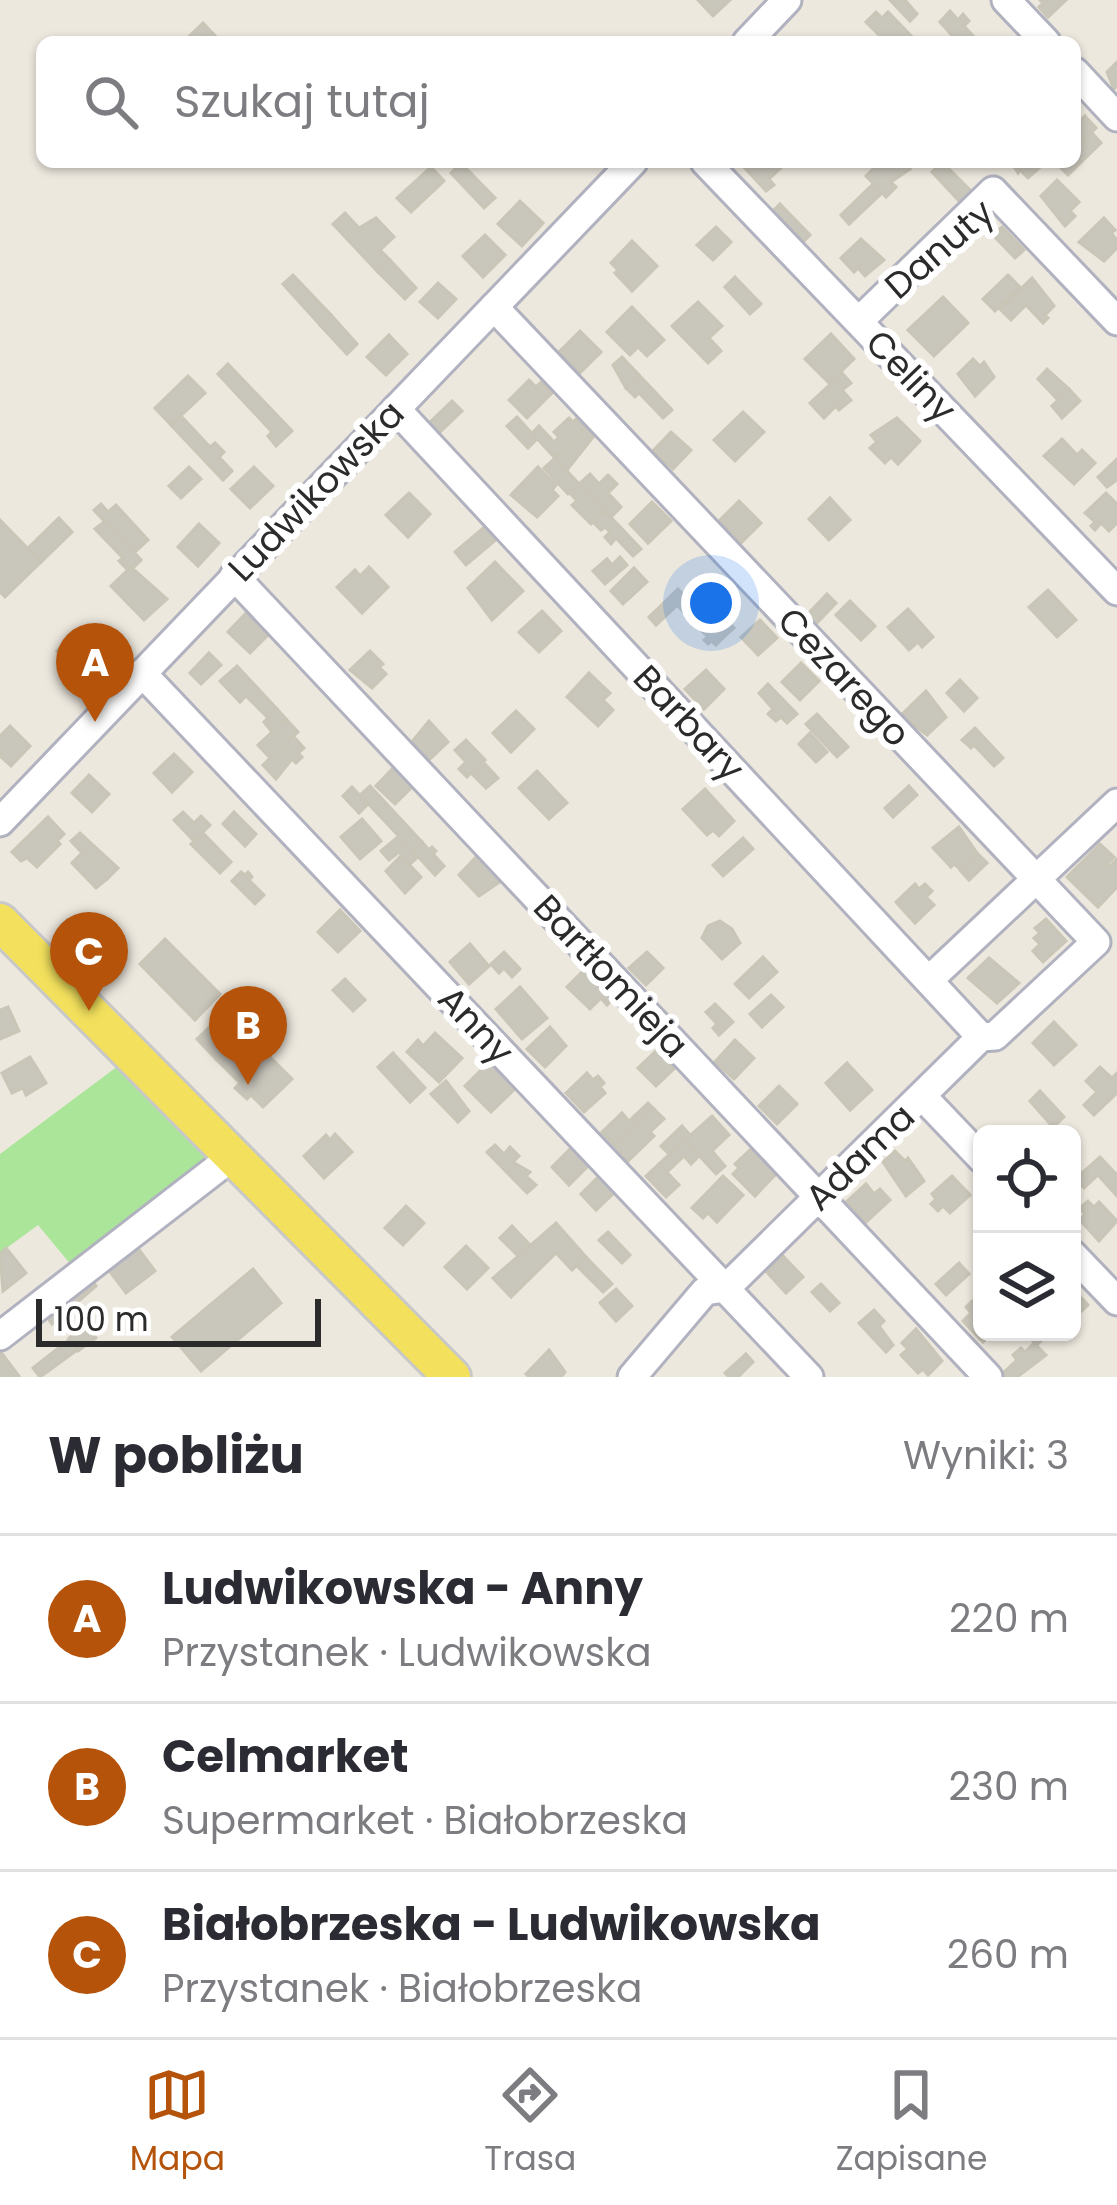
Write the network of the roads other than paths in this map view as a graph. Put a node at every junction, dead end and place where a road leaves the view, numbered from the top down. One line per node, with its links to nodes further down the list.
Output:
1 (787, 0): 3 (street)
2 (1006, 0): 4 (street)
3 (753, 36)
4 (1040, 36)
5 (1081, 79): 6 (street)
6 (1117, 116)
7 (627, 168): 9 (street, Ludwikowska)
8 (711, 168): 10 (street, Celiny)
9 (494, 308): 12 (street, Ludwikowska); 18 (street, Cezarego)
10 (859, 321): 11 (street, Danuty); 14 (street, Celiny)
11 (1117, 321)
12 (396, 409): 13 (street, Ludwikowska); 21 (street, Barbary)
13 (234, 576): 15 (street, Ludwikowska); 26 (street, Bartłomieja)
14 (1117, 591)
15 (142, 674): 17 (street, Ludwikowska); 28 (street, Anny)
16 (1117, 802): 18 (street)
17 (0, 822)
18 (1036, 880): 20 (street, Cezarego); 21 (street)
19 (0, 922): 25 (main road)
20 (1096, 942): 22 (street, Adama)
21 (928, 980): 22 (street, Barbary)
22 (981, 1037): 23 (street, Adama)
23 (922, 1097): 24 (street); 26 (street, Adama)
24 (973, 1150)
25 (233, 1156): 30 (street); 31 (main road)
26 (818, 1196): 28 (street, Adama); 34 (street, Bartłomieja)
27 (1081, 1263): 29 (street)
28 (726, 1288): 32 (street, Adama); 33 (street, Anny)
29 (1117, 1301)
30 (0, 1336)
31 (452, 1377)
32 (632, 1377)
33 (809, 1377)
34 (988, 1377)

